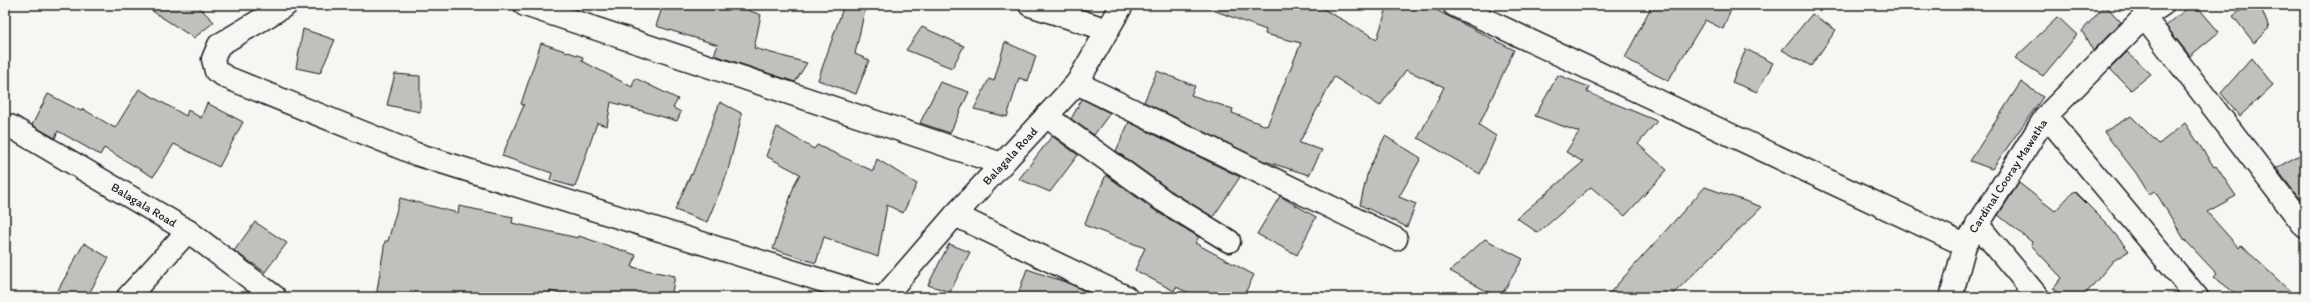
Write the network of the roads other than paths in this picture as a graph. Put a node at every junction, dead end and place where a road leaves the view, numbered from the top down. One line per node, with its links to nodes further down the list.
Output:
1 (286, 5): 22 (street)
2 (525, 5): 12 (street)
3 (1030, 5): 7 (street)
4 (1122, 5): 7 (street, Balagala Road)
5 (1454, 5): 19 (street)
6 (2153, 11): 10 (street, Cardinal Cooray Mawatha); 15 (street)
7 (1108, 30): 8 (street, Balagala Road)
8 (1077, 83): 9 (street, Balagala Road); 17 (street)
9 (1046, 116): 12 (street, Balagala Road); 18 (street)
10 (2046, 116): 14 (street, Cardinal Cooray Mawatha); 27 (street)
11 (5, 127): 16 (street, Balagala Road)
12 (1002, 164): 13 (street, Balagala Road)
13 (955, 215): 23 (street, Balagala Road); 24 (street)
14 (1977, 224): 19 (street, Cardinal Cooray Mawatha); 26 (street)
15 (2305, 228)
16 (188, 231): 20 (street); 21 (street, Balagala Road)
17 (1396, 239)
18 (1229, 240)
19 (1965, 245): 25 (street, Cardinal Cooray Mawatha)
20 (128, 297)
21 (275, 297)
22 (875, 297)
23 (884, 297)
24 (1126, 297)
25 (1951, 297)
26 (2038, 297)
27 (2197, 297)

